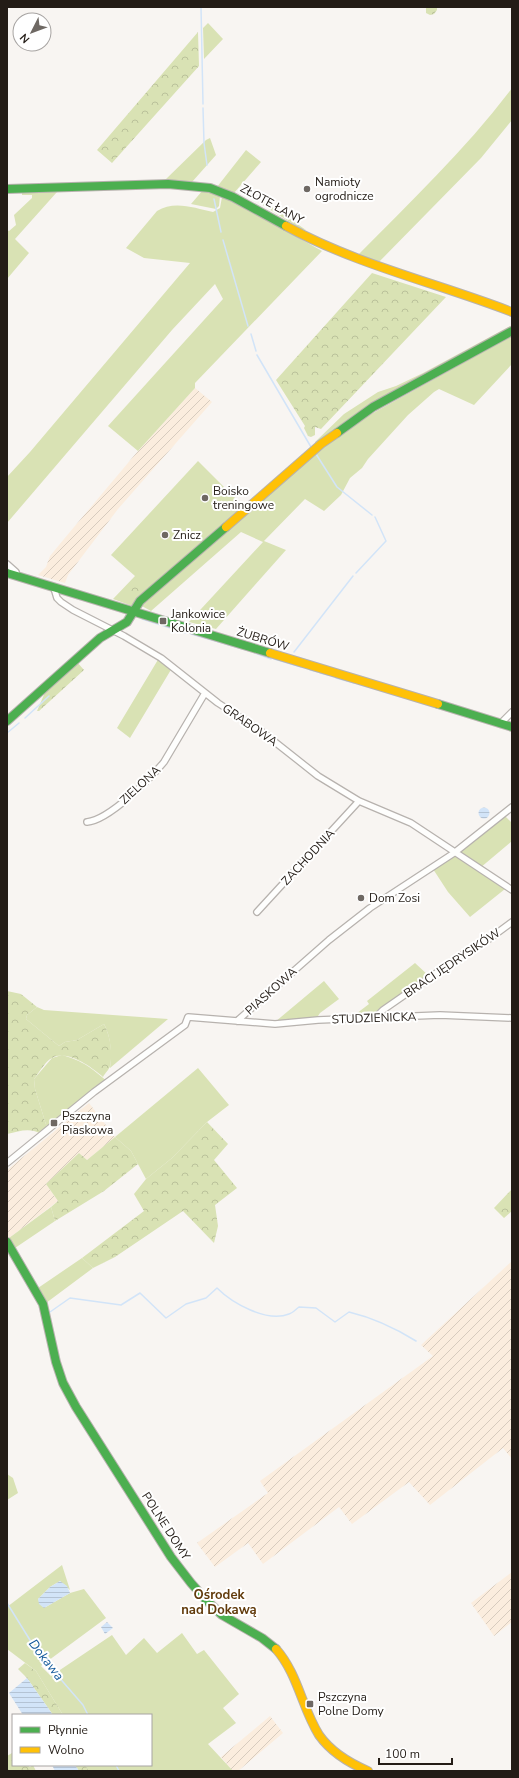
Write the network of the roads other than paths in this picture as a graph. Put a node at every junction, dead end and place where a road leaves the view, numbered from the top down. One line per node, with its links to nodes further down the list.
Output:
1 (7, 189): 2 (street, ZŁOTE ŁANY)
2 (512, 312)
3 (512, 331): 8 (street)
4 (7, 564): 6 (street)
5 (7, 573): 6 (street, ŻUBRÓW)
6 (16, 576): 7 (street, ŻUBRÓW)
7 (54, 588): 8 (street, ŻUBRÓW); 9 (street, GRABOWA)
8 (133, 612): 9 (street); 13 (street, ŻUBRÓW)
9 (111, 630): 10 (street, GRABOWA); 12 (street)
10 (205, 693): 15 (street, GRABOWA); 17 (street, ZIELONA)
11 (512, 712): 13 (street)
12 (7, 721)
13 (500, 724): 14 (street, ŻUBRÓW)
14 (512, 727)
15 (359, 801): 18 (street, GRABOWA); 20 (street, ZACHODNIA)
16 (512, 807): 18 (street, PIASKOWA)
17 (87, 822)
18 (454, 853): 19 (street, GRABOWA); 24 (street, PIASKOWA)
19 (512, 890)
20 (257, 912)
21 (512, 922): 23 (street, BRACI JĘDRYSIKÓW)
22 (512, 1018): 23 (street, STUDZIENICKA)
23 (374, 1019): 24 (street, STUDZIENICKA)
24 (237, 1021): 25 (street, PIASKOWA)
25 (7, 1163)
26 (7, 1242): 27 (street, POLNE DOMY)
27 (368, 1771)

